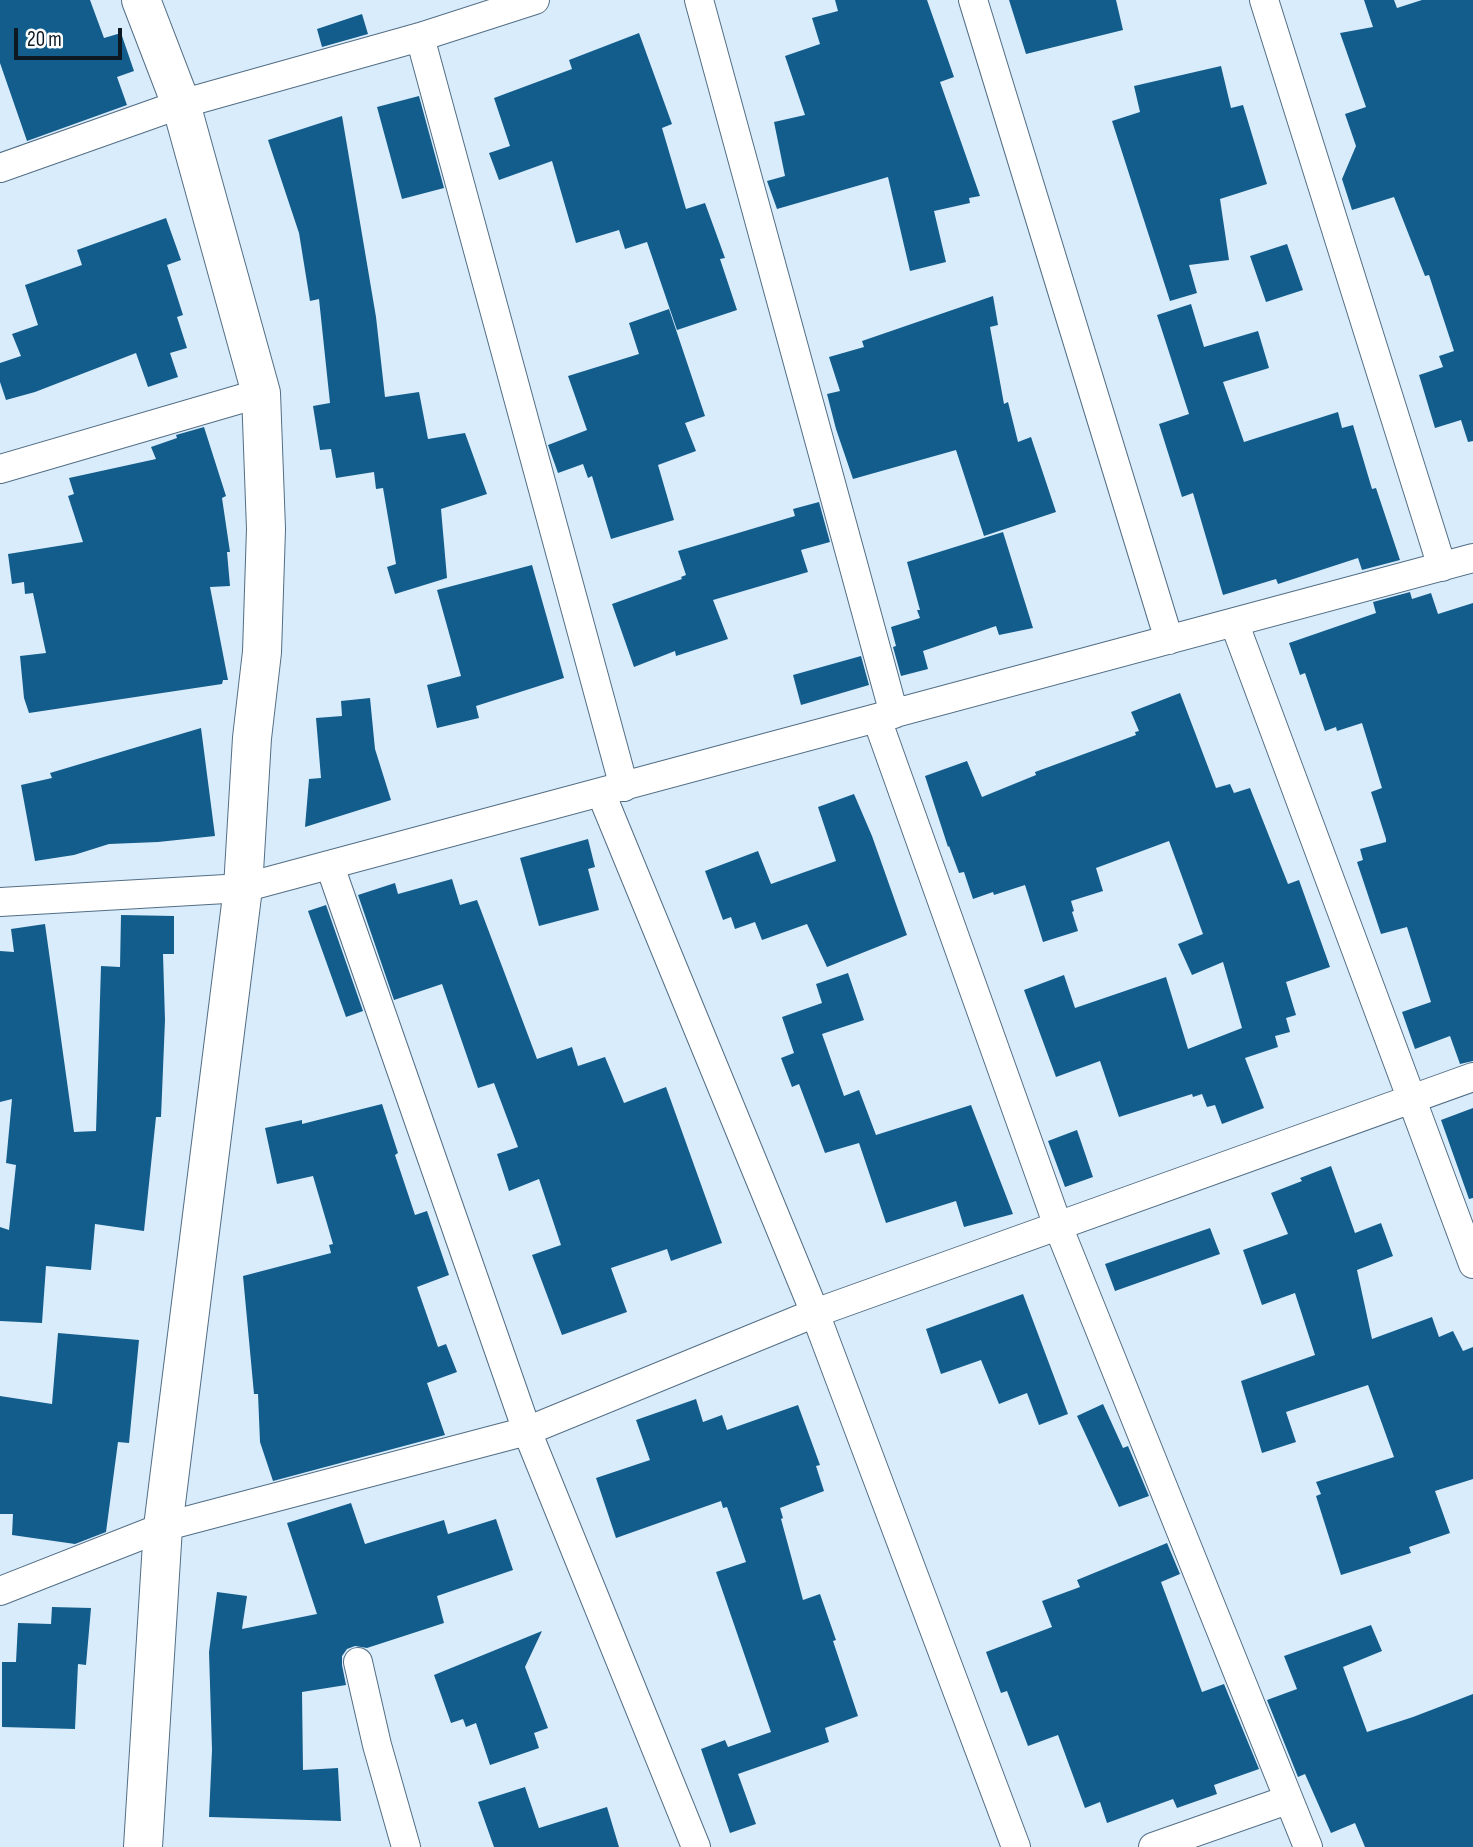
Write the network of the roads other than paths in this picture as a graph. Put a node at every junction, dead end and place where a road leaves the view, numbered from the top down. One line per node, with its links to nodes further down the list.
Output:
1 (141, 0): 7 (main road)
2 (535, 0): 6 (street)
3 (699, 0): 15 (street)
4 (973, 0): 14 (street)
5 (1264, 0): 12 (street)
6 (420, 37): 7 (street); 16 (street)
7 (181, 104): 8 (street); 9 (main road)
8 (0, 168)
9 (261, 393): 10 (street); 18 (main road)
10 (0, 469)
11 (1473, 558): 12 (street)
12 (1442, 567): 13 (street)
13 (1234, 622): 14 (street); 21 (street)
14 (1169, 640): 15 (street)
15 (886, 716): 16 (street); 22 (street)
16 (612, 790): 17 (street); 24 (street)
17 (330, 866): 18 (street); 25 (street)
18 (243, 888): 19 (street); 26 (main road)
19 (0, 902)
20 (1473, 1077): 21 (street)
21 (1411, 1098): 22 (street); 23 (street)
22 (1058, 1226): 24 (street); 29 (street)
23 (1473, 1264)
24 (815, 1313): 25 (street); 33 (street)
25 (527, 1431): 26 (street); 32 (street)
26 (163, 1527): 27 (street); 30 (main road)
27 (0, 1591)
28 (358, 1662): 31 (street)
29 (1287, 1800): 34 (street); 35 (street)
30 (142, 1847)
31 (407, 1847)
32 (696, 1847)
33 (1016, 1847)
34 (1153, 1847)
35 (1308, 1847)

